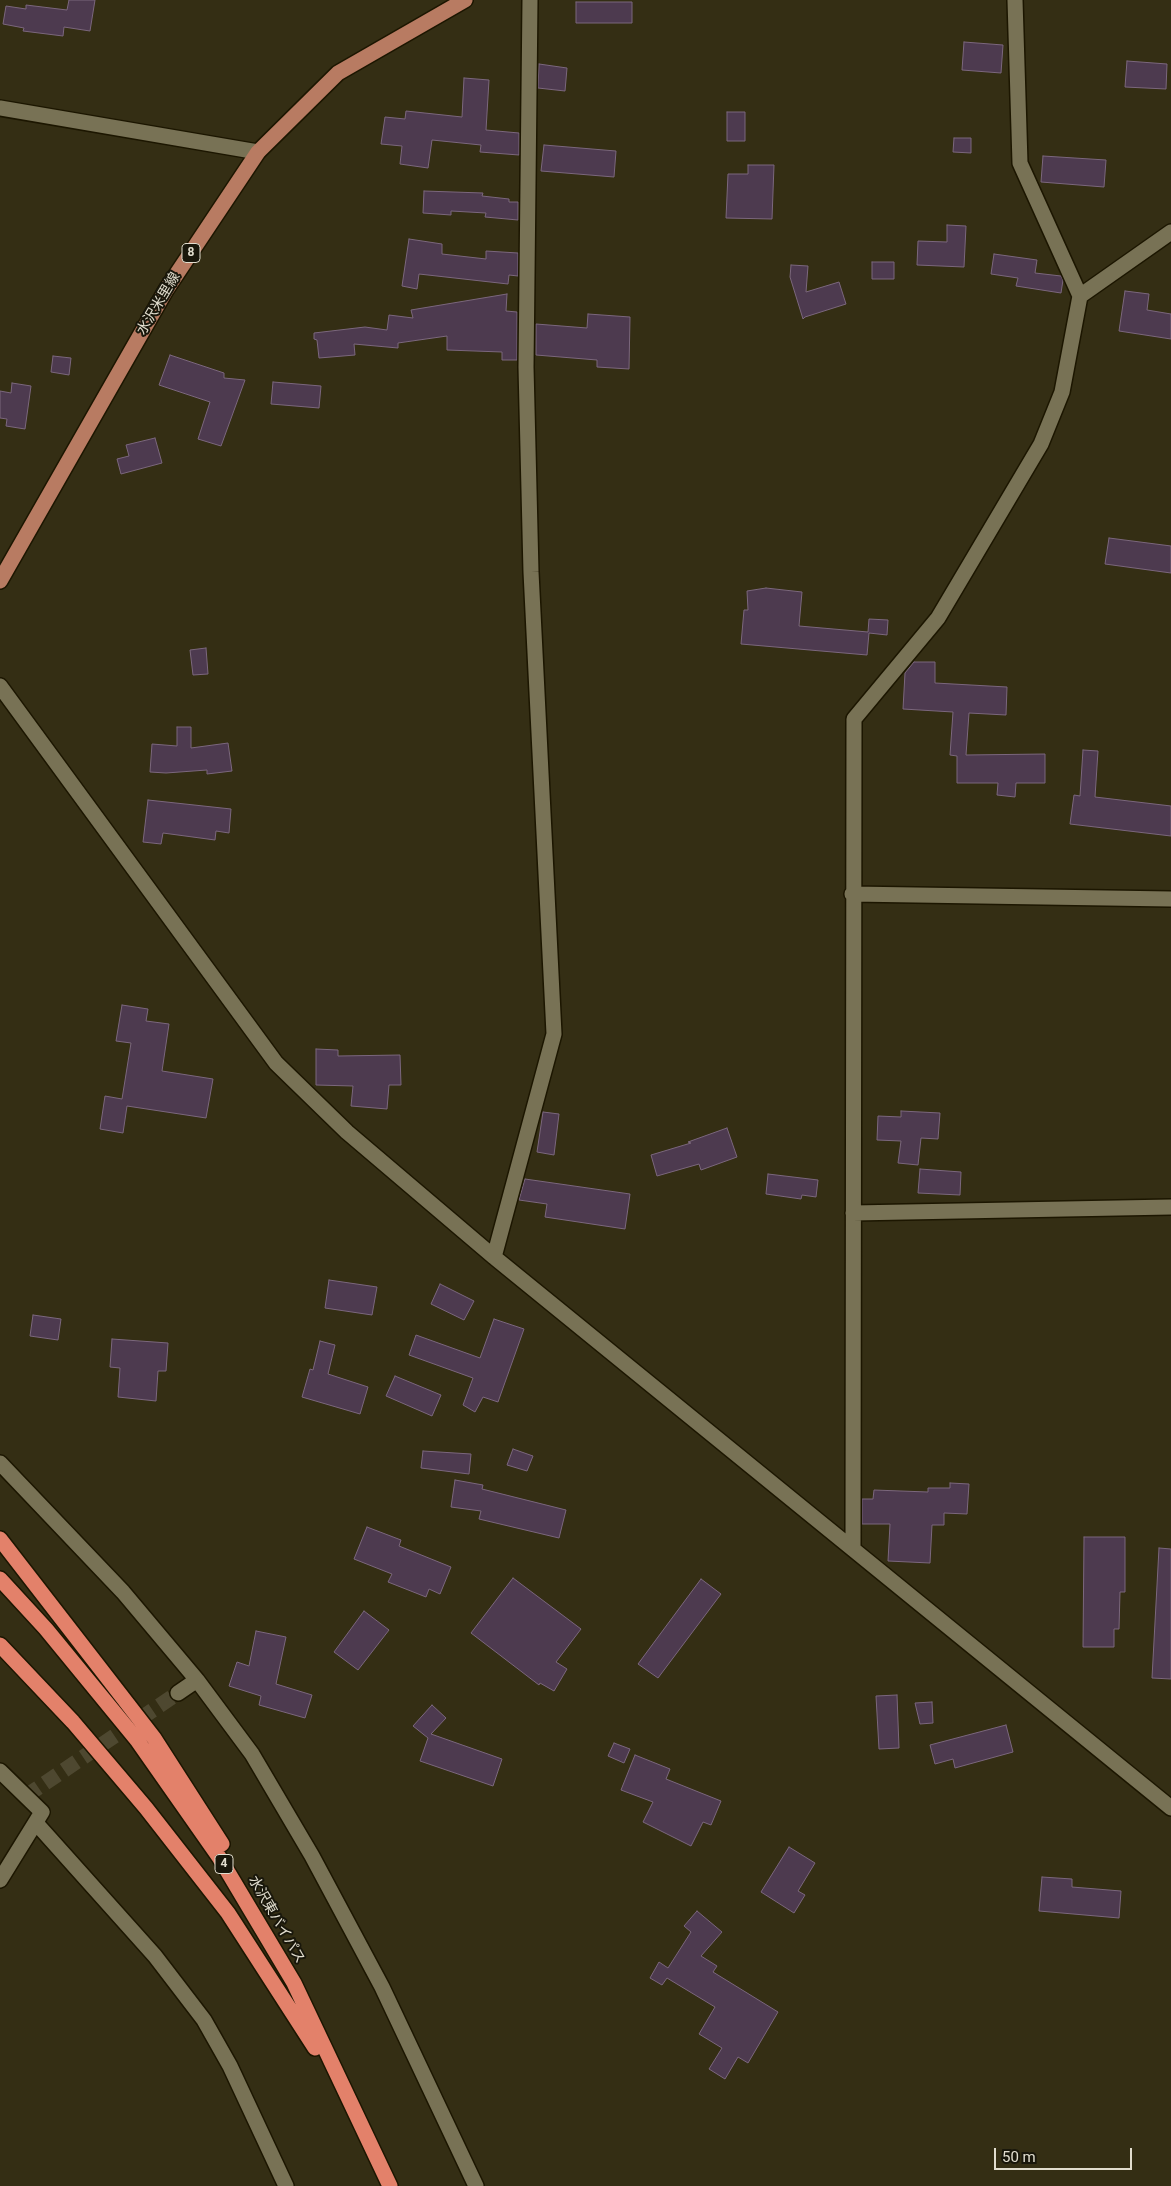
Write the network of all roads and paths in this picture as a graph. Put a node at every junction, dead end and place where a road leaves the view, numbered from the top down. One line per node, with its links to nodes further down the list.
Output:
1 (465, 0): 5 (main road, 水沢米里線 / 8)
2 (530, 0): 14 (street)
3 (1015, 0): 7 (street)
4 (0, 108): 5 (street)
5 (258, 152): 8 (main road, 水沢米里線 / 8)
6 (1171, 232): 7 (street)
7 (1080, 296): 10 (street)
8 (0, 581)
9 (0, 686): 14 (street)
10 (852, 894): 11 (street); 13 (street)
11 (1171, 899)
12 (1171, 1206): 13 (street)
13 (853, 1213): 17 (street)
14 (494, 1257): 17 (street)
15 (0, 1463): 20 (street)
16 (0, 1538): 26 (highway)
17 (853, 1547): 23 (street)
18 (0, 1579): 26 (highway, 水沢東バイパス / 4)
19 (0, 1645): 27 (highway)
20 (197, 1680): 21 (street); 30 (street)
21 (178, 1693)
22 (0, 1771): 24 (street)
23 (1171, 1808)
24 (36, 1823): 25 (street); 28 (street)
25 (0, 1880)
26 (294, 1983): 27 (highway, 水沢東バイパス / 4)
27 (345, 2093): 29 (highway, 水沢東バイパス / 4)
28 (286, 2186)
29 (390, 2186)
30 (476, 2186)

